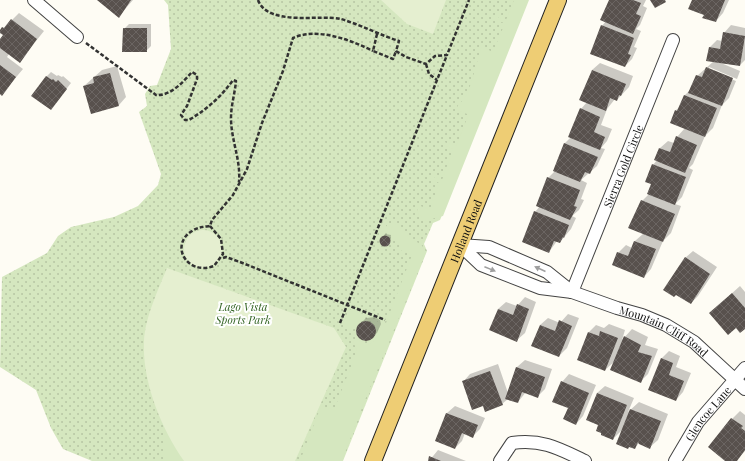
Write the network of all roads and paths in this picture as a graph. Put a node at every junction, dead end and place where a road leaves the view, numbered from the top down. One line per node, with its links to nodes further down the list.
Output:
1 (34, 0): 6 (street)
2 (258, 0): 5 (path)
3 (469, 0): 10 (path)
4 (558, 0): 17 (main road, Holland Road)
5 (377, 34): 8 (path); 9 (path)
6 (77, 37): 13 (path)
7 (673, 40): 19 (street, Sierra Gold Circle)
8 (372, 51): 9 (path); 14 (path)
9 (396, 51): 11 (path)
10 (447, 55): 11 (path); 12 (path)
11 (426, 64): 12 (path)
12 (437, 80): 20 (path)
13 (240, 170): 14 (path); 15 (path)
14 (246, 171): 15 (path)
15 (239, 184): 16 (path)
16 (210, 226): 18 (path); 18 (path)
17 (460, 245): 19 (street, Mountain Cliff Road, one-way to 17); 19 (street, Mountain Cliff Road, one-way to 19); 26 (main road, Holland Road)
18 (222, 258): 20 (path)
19 (572, 292): 24 (street, Mountain Cliff Road)
20 (347, 305): 21 (path); 22 (path)
21 (385, 320)
22 (340, 323)
23 (745, 368): 24 (street, Glencoe Lane)
24 (735, 378): 25 (street, Mountain Cliff Road); 29 (street, Glencoe Lane)
25 (745, 389)
26 (373, 461)
27 (500, 461): 28 (street)
28 (585, 461)
29 (675, 461)

